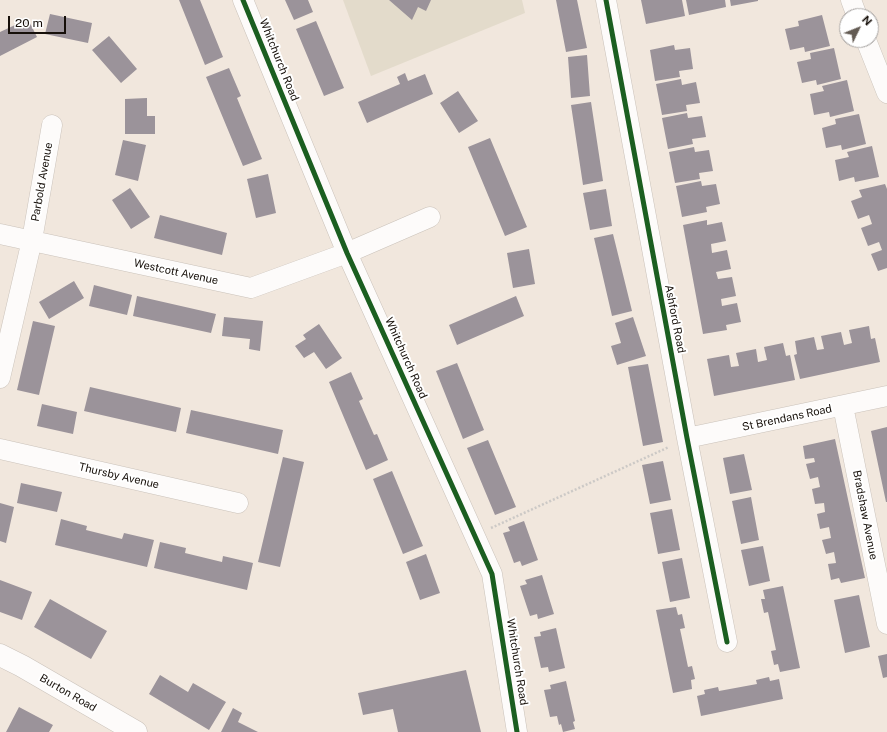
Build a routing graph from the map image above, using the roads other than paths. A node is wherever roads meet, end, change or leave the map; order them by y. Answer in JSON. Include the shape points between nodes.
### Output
{"nodes":[{"id":1,"x":243,"y":0,"type":"edge"},
{"id":2,"x":606,"y":0,"type":"edge"},
{"id":3,"x":869,"y":48,"type":"edge"},
{"id":4,"x":887,"y":93,"type":"edge"},
{"id":5,"x":52,"y":125,"type":"dead end"},
{"id":6,"x":430,"y":217,"type":"dead end"},
{"id":7,"x":0,"y":234,"type":"edge"},
{"id":8,"x":32,"y":240,"type":"junction"},
{"id":9,"x":347,"y":253,"type":"junction"},
{"id":10,"x":0,"y":378,"type":"edge"},
{"id":11,"x":887,"y":396,"type":"edge"},
{"id":12,"x":843,"y":406,"type":"junction"},
{"id":13,"x":687,"y":438,"type":"junction"},
{"id":14,"x":0,"y":449,"type":"edge"},
{"id":15,"x":238,"y":503,"type":"dead end"},
{"id":16,"x":887,"y":624,"type":"edge"},
{"id":17,"x":727,"y":642,"type":"dead end"},
{"id":18,"x":0,"y":656,"type":"edge"},
{"id":19,"x":136,"y":732,"type":"edge"},
{"id":20,"x":518,"y":732,"type":"edge"}],
"edges":[{"from":1,"to":9,"type":"street","name":"Whitchurch Road"},
{"from":2,"to":13,"type":"street","name":"Ashford Road"},
{"from":3,"to":4,"type":"street"},
{"from":5,"to":8,"type":"street","name":"Parbold Avenue"},
{"from":6,"to":9,"type":"street","name":"Westcott Avenue"},
{"from":7,"to":8,"type":"street","name":"Westcott Avenue"},
{"from":8,"to":9,"type":"street","name":"Westcott Avenue","via":[[251,288]]},
{"from":8,"to":10,"type":"street","name":"Parbold Avenue"},
{"from":9,"to":20,"type":"street","name":"Whitchurch Road","via":[[492,574]]},
{"from":11,"to":12,"type":"street","name":"St Brendans Road"},
{"from":12,"to":13,"type":"street","name":"St Brendans Road"},
{"from":12,"to":16,"type":"street","name":"Bradshaw Avenue"},
{"from":13,"to":17,"type":"street","name":"Ashford Road"},
{"from":14,"to":15,"type":"street","name":"Thursby Avenue"},
{"from":18,"to":19,"type":"street","name":"Burton Road","via":[[22,666]]}]}
